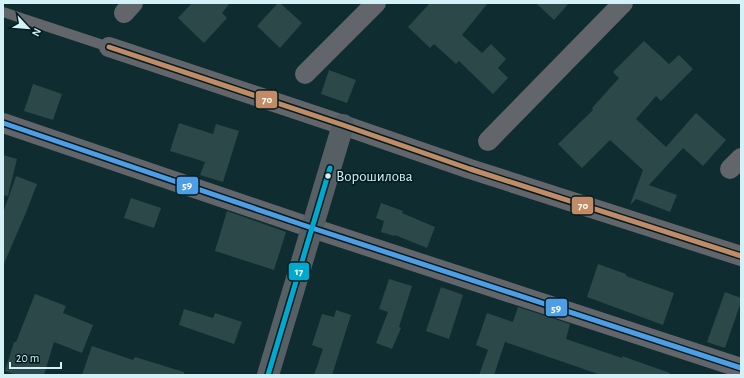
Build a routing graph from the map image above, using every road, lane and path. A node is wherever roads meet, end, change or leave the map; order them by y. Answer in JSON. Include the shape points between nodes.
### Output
{"nodes":[{"id":1,"x":376,"y":3,"type":"edge"},
{"id":2,"x":623,"y":3,"type":"edge"},
{"id":3,"x":3,"y":12,"type":"edge"},
{"id":4,"x":109,"y":47,"type":"joint"},
{"id":5,"x":306,"y":74,"type":"dead end"},
{"id":6,"x":3,"y":124,"type":"edge"},
{"id":7,"x":343,"y":125,"type":"junction"},
{"id":8,"x":488,"y":141,"type":"dead end"},
{"id":9,"x":312,"y":228,"type":"junction"},
{"id":10,"x":741,"y":256,"type":"edge"},
{"id":11,"x":741,"y":368,"type":"edge"},
{"id":12,"x":268,"y":375,"type":"edge"}],
"edges":[{"from":1,"to":5,"type":"street"},
{"from":2,"to":8,"type":"street"},
{"from":3,"to":4,"type":"lane"},
{"from":4,"to":7,"type":"street"},
{"from":6,"to":9,"type":"street"},
{"from":7,"to":9,"type":"street"},
{"from":7,"to":10,"type":"street","via":[[470,169]]},
{"from":9,"to":11,"type":"street"},
{"from":9,"to":12,"type":"street"}]}
